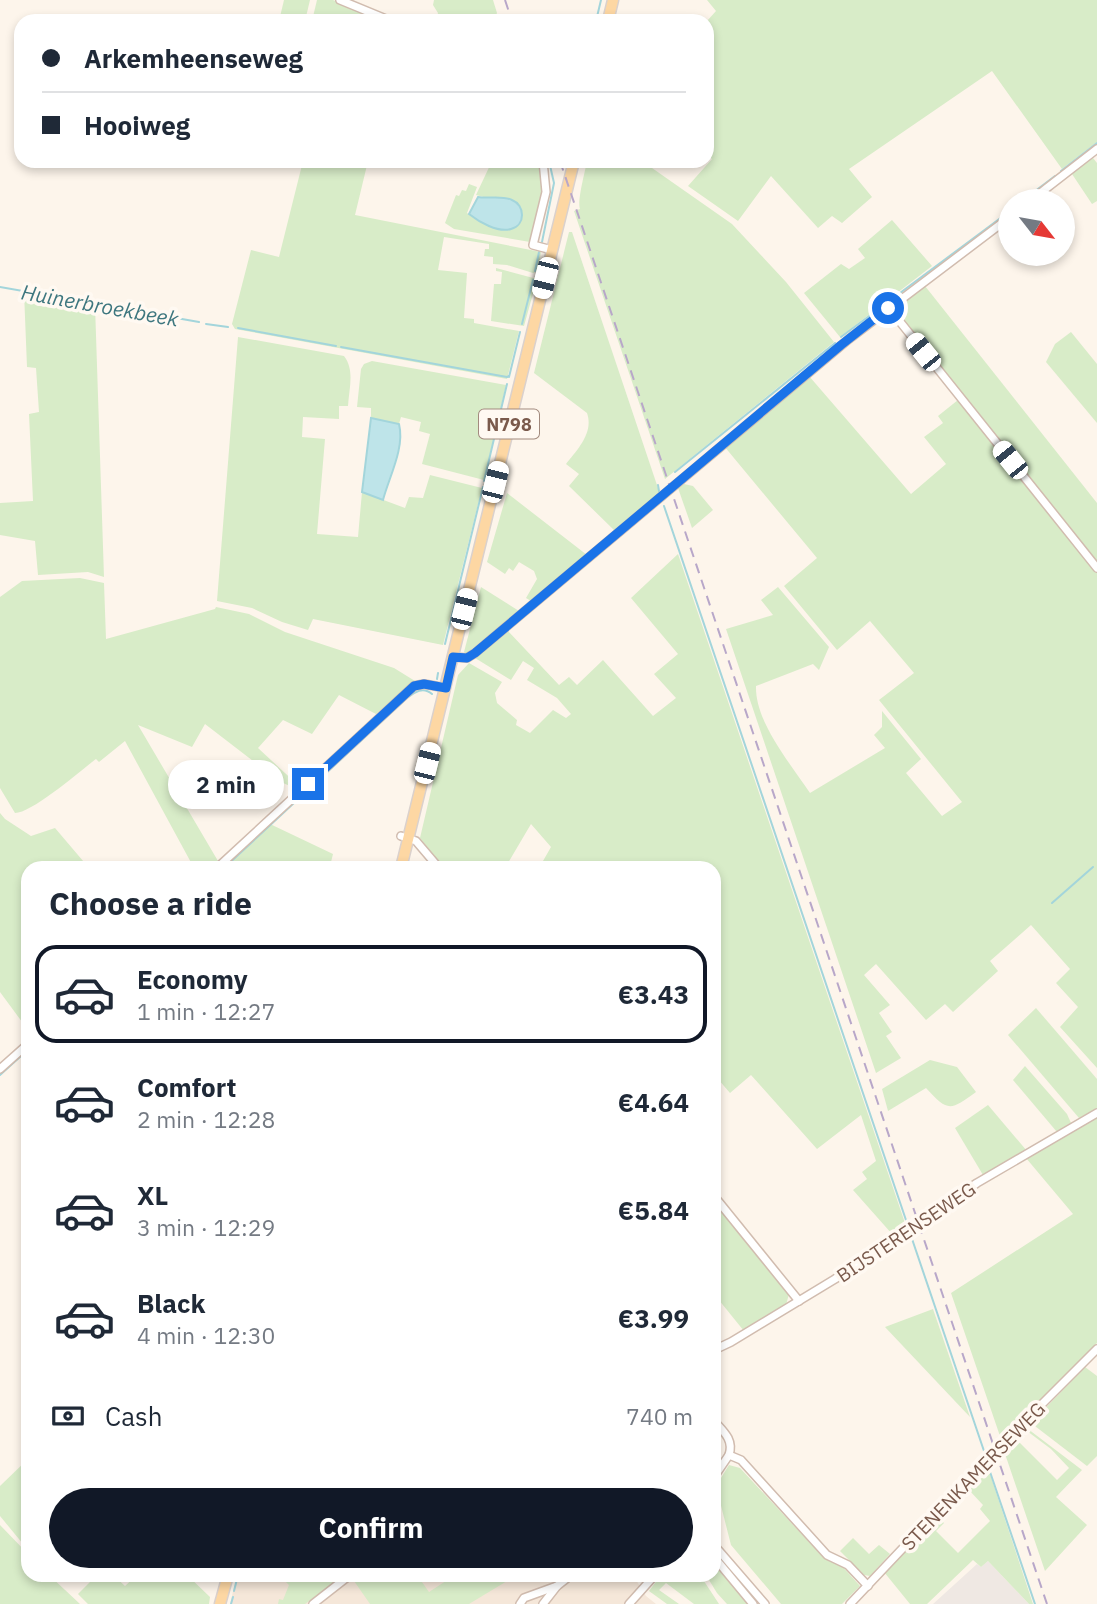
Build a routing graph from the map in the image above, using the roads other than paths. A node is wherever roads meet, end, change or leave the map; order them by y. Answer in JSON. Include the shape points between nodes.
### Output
{"nodes":[{"id":1,"x":340,"y":0,"type":"edge"},
{"id":2,"x":374,"y":14,"type":"edge"},
{"id":3,"x":1097,"y":149,"type":"edge"},
{"id":4,"x":544,"y":168,"type":"edge"},
{"id":5,"x":572,"y":168,"type":"edge"},
{"id":6,"x":1045,"y":189,"type":"edge"},
{"id":7,"x":998,"y":227,"type":"edge"},
{"id":8,"x":552,"y":250,"type":"junction"},
{"id":9,"x":888,"y":308,"type":"junction"},
{"id":10,"x":1097,"y":568,"type":"edge"},
{"id":11,"x":453,"y":657,"type":"junction"},
{"id":12,"x":446,"y":688,"type":"junction"},
{"id":13,"x":405,"y":837,"type":"junction"},
{"id":14,"x":226,"y":861,"type":"edge"},
{"id":15,"x":402,"y":861,"type":"edge"},
{"id":16,"x":433,"y":861,"type":"edge"},
{"id":17,"x":21,"y":1050,"type":"edge"},
{"id":18,"x":0,"y":1069,"type":"edge"},
{"id":19,"x":1097,"y":1113,"type":"edge"},
{"id":20,"x":721,"y":1205,"type":"edge"},
{"id":21,"x":799,"y":1301,"type":"junction"},
{"id":22,"x":721,"y":1346,"type":"edge"},
{"id":23,"x":1097,"y":1349,"type":"edge"},
{"id":24,"x":721,"y":1428,"type":"edge"},
{"id":25,"x":729,"y":1455,"type":"junction"},
{"id":26,"x":721,"y":1467,"type":"edge"},
{"id":27,"x":721,"y":1553,"type":"edge"},
{"id":28,"x":721,"y":1565,"type":"edge"},
{"id":29,"x":226,"y":1582,"type":"edge"},
{"id":30,"x":341,"y":1582,"type":"edge"},
{"id":31,"x":562,"y":1582,"type":"edge"},
{"id":32,"x":645,"y":1582,"type":"edge"},
{"id":33,"x":648,"y":1582,"type":"edge"},
{"id":34,"x":557,"y":1586,"type":"junction"},
{"id":35,"x":868,"y":1586,"type":"junction"},
{"id":36,"x":642,"y":1588,"type":"junction"},
{"id":37,"x":220,"y":1604,"type":"edge"},
{"id":38,"x":313,"y":1604,"type":"edge"},
{"id":39,"x":520,"y":1604,"type":"edge"},
{"id":40,"x":543,"y":1604,"type":"edge"},
{"id":41,"x":629,"y":1604,"type":"edge"},
{"id":42,"x":753,"y":1604,"type":"edge"},
{"id":43,"x":765,"y":1604,"type":"edge"},
{"id":44,"x":850,"y":1604,"type":"edge"}],
"edges":[{"from":1,"to":2,"type":"street"},
{"from":3,"to":6,"type":"street"},
{"from":4,"to":8,"type":"street","via":[[546,192],[533,245]]},
{"from":5,"to":8,"type":"main road","number":"N798"},
{"from":7,"to":9,"type":"street"},
{"from":8,"to":11,"type":"main road","number":"N798"},
{"from":9,"to":10,"type":"street"},
{"from":9,"to":11,"type":"street","via":[[475,653]]},
{"from":11,"to":12,"type":"main road","number":"N798"},
{"from":12,"to":13,"type":"main road","number":"N798"},
{"from":12,"to":14,"type":"street","via":[[414,686]]},
{"from":13,"to":15,"type":"main road","number":"N798"},
{"from":13,"to":16,"type":"street","via":[[416,841]]},
{"from":17,"to":18,"type":"street"},
{"from":19,"to":21,"type":"street","name":"BIJSTERENSEWEG","via":[[977,1183]]},
{"from":20,"to":21,"type":"street"},
{"from":21,"to":22,"type":"street","name":"BIJSTERENSEWEG"},
{"from":23,"to":35,"type":"street","name":"STENENKAMERSEWEG"},
{"from":24,"to":25,"type":"street","via":[[728,1436]]},
{"from":25,"to":26,"type":"street"},
{"from":25,"to":35,"type":"street","via":[[741,1460],[827,1555],[848,1565]]},
{"from":27,"to":43,"type":"street"},
{"from":28,"to":42,"type":"street"},
{"from":29,"to":37,"type":"main road"},
{"from":30,"to":38,"type":"street"},
{"from":31,"to":34,"type":"street"},
{"from":32,"to":36,"type":"street"},
{"from":33,"to":36,"type":"street"},
{"from":34,"to":39,"type":"street","via":[[524,1598]]},
{"from":34,"to":40,"type":"street"},
{"from":35,"to":44,"type":"street","name":"STENENKAMERSEWEG"},
{"from":36,"to":41,"type":"street"}]}
